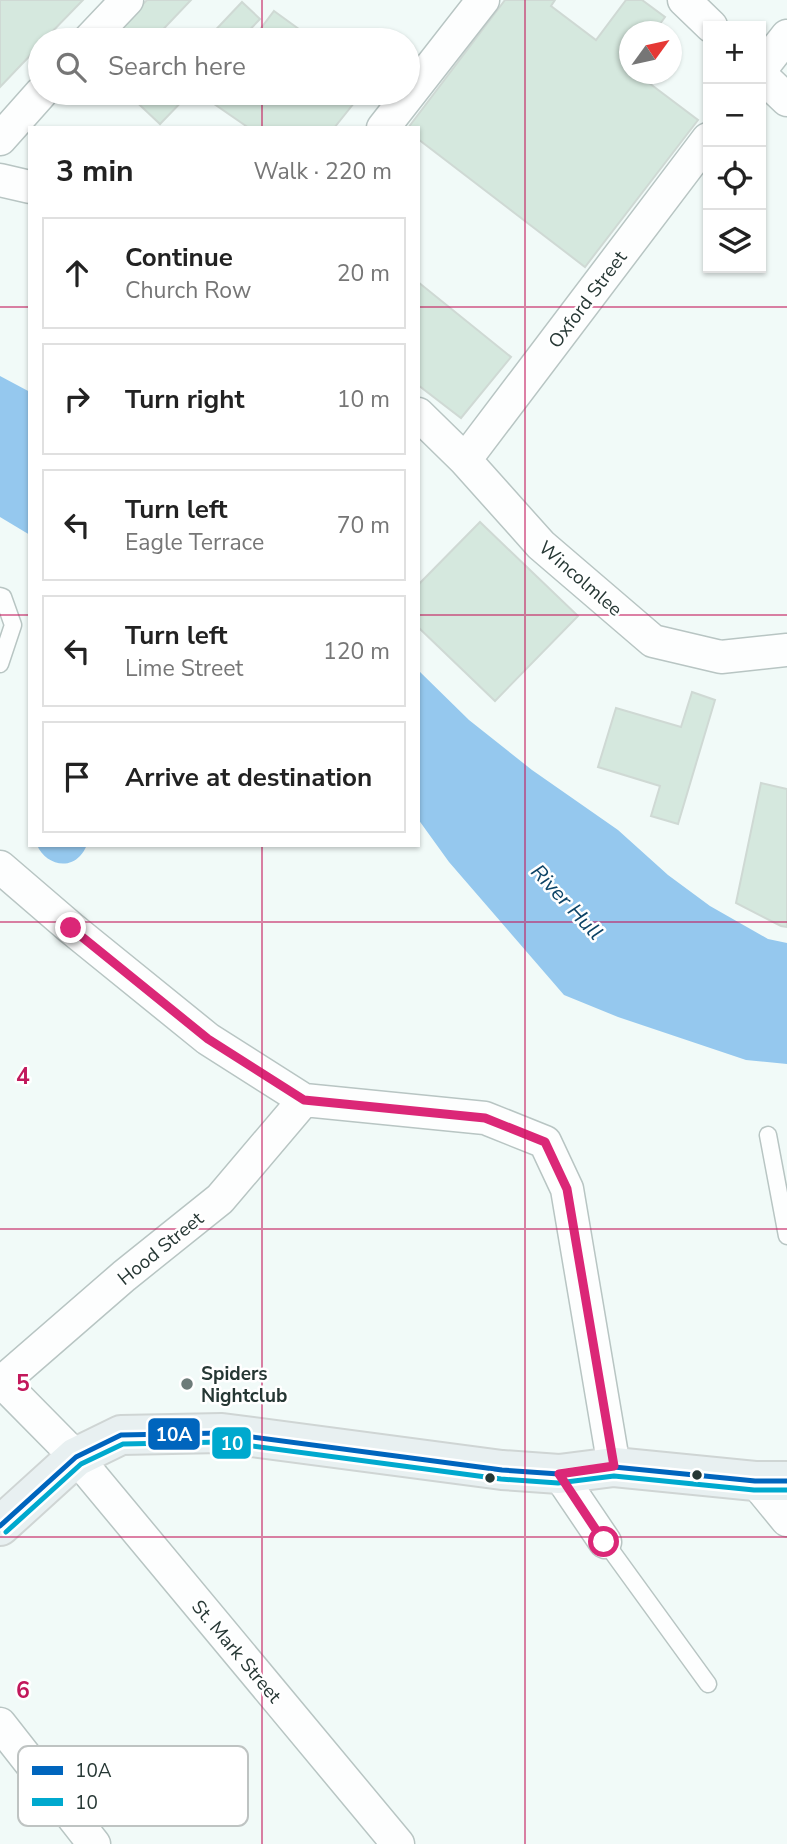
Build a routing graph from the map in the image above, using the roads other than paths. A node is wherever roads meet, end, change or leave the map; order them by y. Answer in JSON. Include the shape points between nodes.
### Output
{"nodes":[{"id":1,"x":127,"y":0,"type":"edge"},
{"id":2,"x":483,"y":0,"type":"edge"},
{"id":3,"x":684,"y":0,"type":"edge"},
{"id":4,"x":705,"y":21,"type":"edge"},
{"id":5,"x":100,"y":28,"type":"edge"},
{"id":6,"x":787,"y":36,"type":"edge"},
{"id":7,"x":766,"y":63,"type":"edge"},
{"id":8,"x":766,"y":80,"type":"edge"},
{"id":9,"x":420,"y":81,"type":"edge"},
{"id":10,"x":787,"y":100,"type":"edge"},
{"id":11,"x":30,"y":105,"type":"edge"},
{"id":12,"x":401,"y":105,"type":"edge"},
{"id":13,"x":385,"y":126,"type":"edge"},
{"id":14,"x":0,"y":139,"type":"edge"},
{"id":15,"x":703,"y":146,"type":"edge"},
{"id":16,"x":0,"y":180,"type":"edge"},
{"id":17,"x":28,"y":187,"type":"edge"},
{"id":18,"x":420,"y":416,"type":"edge"},
{"id":19,"x":465,"y":460,"type":"junction"},
{"id":20,"x":0,"y":596,"type":"edge"},
{"id":21,"x":787,"y":650,"type":"edge"},
{"id":22,"x":0,"y":664,"type":"edge"},
{"id":23,"x":0,"y":867,"type":"edge"},
{"id":24,"x":304,"y":1100,"type":"junction"},
{"id":25,"x":768,"y":1135,"type":"dead end"},
{"id":26,"x":787,"y":1234,"type":"edge"},
{"id":27,"x":1,"y":1381,"type":"edge"},
{"id":28,"x":76,"y":1457,"type":"junction"},
{"id":29,"x":614,"y":1466,"type":"junction"},
{"id":30,"x":559,"y":1474,"type":"junction"},
{"id":31,"x":771,"y":1481,"type":"edge"},
{"id":32,"x":787,"y":1520,"type":"edge"},
{"id":33,"x":0,"y":1526,"type":"edge"},
{"id":34,"x":604,"y":1542,"type":"joint"},
{"id":35,"x":708,"y":1684,"type":"dead end"},
{"id":36,"x":0,"y":1724,"type":"edge"},
{"id":37,"x":18,"y":1747,"type":"edge"},
{"id":38,"x":80,"y":1826,"type":"edge"},
{"id":39,"x":94,"y":1844,"type":"edge"},
{"id":40,"x":398,"y":1844,"type":"edge"}],
"edges":[{"from":1,"to":5,"type":"street"},
{"from":2,"to":9,"type":"street"},
{"from":3,"to":4,"type":"street"},
{"from":6,"to":7,"type":"street"},
{"from":8,"to":10,"type":"street"},
{"from":11,"to":14,"type":"street"},
{"from":12,"to":13,"type":"street"},
{"from":15,"to":19,"type":"street","name":"Oxford Street"},
{"from":16,"to":17,"type":"street"},
{"from":18,"to":19,"type":"street","name":"Wincolmlee"},
{"from":19,"to":21,"type":"street","name":"Wincolmlee","via":[[541,545],[653,641],[721,657]]},
{"from":20,"to":22,"type":"lane","via":[[13,625]]},
{"from":23,"to":24,"type":"street","via":[[208,1039]]},
{"from":24,"to":27,"type":"street","name":"Hood Street","via":[[220,1199]]},
{"from":24,"to":29,"type":"street","via":[[485,1118],[545,1142],[567,1189]]},
{"from":25,"to":26,"type":"lane"},
{"from":27,"to":28,"type":"street","name":"St. Mark Street"},
{"from":28,"to":30,"type":"main road","via":[[121,1435],[222,1433]]},
{"from":28,"to":33,"type":"main road"},
{"from":28,"to":40,"type":"street","name":"St. Mark Street"},
{"from":29,"to":30,"type":"main road"},
{"from":29,"to":31,"type":"main road"},
{"from":30,"to":34,"type":"street"},
{"from":31,"to":32,"type":"street"},
{"from":34,"to":35,"type":"lane"},
{"from":36,"to":37,"type":"street"},
{"from":38,"to":39,"type":"street"}]}
